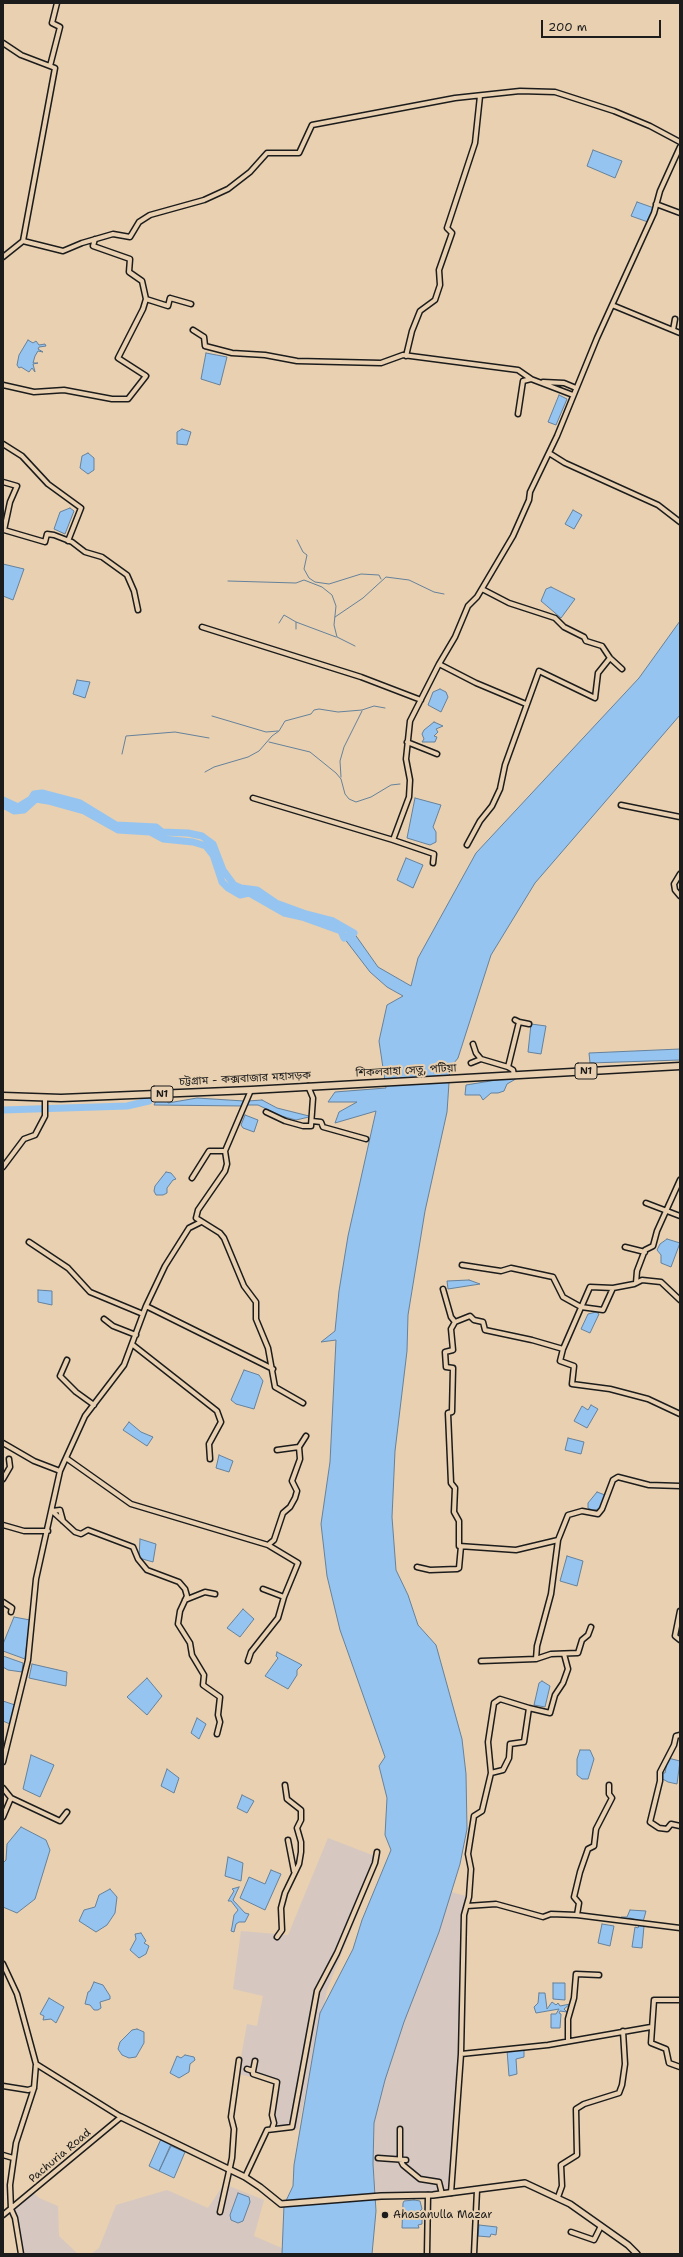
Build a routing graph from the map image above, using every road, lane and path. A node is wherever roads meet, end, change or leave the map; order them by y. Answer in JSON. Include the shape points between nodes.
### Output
{"nodes":[{"id":1,"x":57,"y":3,"type":"edge"},
{"id":2,"x":3,"y":43,"type":"edge"},
{"id":3,"x":50,"y":66,"type":"junction"},
{"id":4,"x":480,"y":96,"type":"junction"},
{"id":5,"x":680,"y":142,"type":"edge"},
{"id":6,"x":680,"y":147,"type":"edge"},
{"id":7,"x":656,"y":204,"type":"junction"},
{"id":8,"x":680,"y":213,"type":"edge"},
{"id":9,"x":95,"y":239,"type":"junction"},
{"id":10,"x":22,"y":241,"type":"junction"},
{"id":11,"x":3,"y":257,"type":"edge"},
{"id":12,"x":146,"y":299,"type":"junction"},
{"id":13,"x":191,"y":304,"type":"dead end"},
{"id":14,"x":612,"y":305,"type":"junction"},
{"id":15,"x":675,"y":318,"type":"dead end"},
{"id":16,"x":193,"y":330,"type":"dead end"},
{"id":17,"x":673,"y":330,"type":"junction"},
{"id":18,"x":680,"y":333,"type":"edge"},
{"id":19,"x":406,"y":356,"type":"junction"},
{"id":20,"x":531,"y":379,"type":"junction"},
{"id":21,"x":538,"y":382,"type":"junction"},
{"id":22,"x":3,"y":385,"type":"edge"},
{"id":23,"x":576,"y":388,"type":"junction"},
{"id":24,"x":573,"y":395,"type":"junction"},
{"id":25,"x":518,"y":414,"type":"dead end"},
{"id":26,"x":3,"y":444,"type":"edge"},
{"id":27,"x":549,"y":453,"type":"junction"},
{"id":28,"x":3,"y":482,"type":"edge"},
{"id":29,"x":680,"y":522,"type":"edge"},
{"id":30,"x":68,"y":541,"type":"junction"},
{"id":31,"x":482,"y":589,"type":"junction"},
{"id":32,"x":138,"y":610,"type":"dead end"},
{"id":33,"x":202,"y":627,"type":"dead end"},
{"id":34,"x":610,"y":658,"type":"junction"},
{"id":35,"x":439,"y":664,"type":"junction"},
{"id":36,"x":622,"y":669,"type":"dead end"},
{"id":37,"x":421,"y":700,"type":"junction"},
{"id":38,"x":526,"y":704,"type":"junction"},
{"id":39,"x":407,"y":742,"type":"junction"},
{"id":40,"x":436,"y":754,"type":"dead end"},
{"id":41,"x":253,"y":798,"type":"dead end"},
{"id":42,"x":621,"y":805,"type":"dead end"},
{"id":43,"x":680,"y":817,"type":"edge"},
{"id":44,"x":393,"y":840,"type":"junction"},
{"id":45,"x":467,"y":845,"type":"dead end"},
{"id":46,"x":433,"y":863,"type":"dead end"},
{"id":47,"x":680,"y":871,"type":"edge"},
{"id":48,"x":680,"y":875,"type":"edge"},
{"id":49,"x":680,"y":896,"type":"edge"},
{"id":50,"x":529,"y":1024,"type":"dead end"},
{"id":51,"x":474,"y":1044,"type":"dead end"},
{"id":52,"x":482,"y":1059,"type":"junction"},
{"id":53,"x":471,"y":1063,"type":"dead end"},
{"id":54,"x":680,"y":1066,"type":"edge"},
{"id":55,"x":508,"y":1067,"type":"junction"},
{"id":56,"x":514,"y":1075,"type":"junction"},
{"id":57,"x":320,"y":1085,"type":"joint"},
{"id":58,"x":308,"y":1086,"type":"junction"},
{"id":59,"x":251,"y":1090,"type":"junction"},
{"id":60,"x":3,"y":1096,"type":"edge"},
{"id":61,"x":45,"y":1101,"type":"junction"},
{"id":62,"x":266,"y":1112,"type":"dead end"},
{"id":63,"x":312,"y":1121,"type":"junction"},
{"id":64,"x":366,"y":1139,"type":"dead end"},
{"id":65,"x":225,"y":1151,"type":"junction"},
{"id":66,"x":3,"y":1168,"type":"edge"},
{"id":67,"x":192,"y":1178,"type":"dead end"},
{"id":68,"x":680,"y":1180,"type":"edge"},
{"id":69,"x":646,"y":1203,"type":"dead end"},
{"id":70,"x":668,"y":1212,"type":"junction"},
{"id":71,"x":680,"y":1216,"type":"edge"},
{"id":72,"x":201,"y":1222,"type":"junction"},
{"id":73,"x":29,"y":1242,"type":"dead end"},
{"id":74,"x":625,"y":1247,"type":"dead end"},
{"id":75,"x":645,"y":1252,"type":"junction"},
{"id":76,"x":462,"y":1265,"type":"dead end"},
{"id":77,"x":636,"y":1283,"type":"junction"},
{"id":78,"x":613,"y":1288,"type":"junction"},
{"id":79,"x":443,"y":1289,"type":"dead end"},
{"id":80,"x":680,"y":1300,"type":"edge"},
{"id":81,"x":146,"y":1306,"type":"junction"},
{"id":82,"x":581,"y":1307,"type":"junction"},
{"id":83,"x":143,"y":1314,"type":"junction"},
{"id":84,"x":104,"y":1319,"type":"dead end"},
{"id":85,"x":455,"y":1322,"type":"junction"},
{"id":86,"x":136,"y":1335,"type":"junction"},
{"id":87,"x":133,"y":1345,"type":"junction"},
{"id":88,"x":563,"y":1349,"type":"junction"},
{"id":89,"x":67,"y":1360,"type":"dead end"},
{"id":90,"x":273,"y":1369,"type":"junction"},
{"id":91,"x":303,"y":1402,"type":"dead end"},
{"id":92,"x":94,"y":1404,"type":"junction"},
{"id":93,"x":680,"y":1414,"type":"edge"},
{"id":94,"x":306,"y":1436,"type":"dead end"},
{"id":95,"x":3,"y":1443,"type":"edge"},
{"id":96,"x":299,"y":1447,"type":"junction"},
{"id":97,"x":277,"y":1450,"type":"dead end"},
{"id":98,"x":66,"y":1458,"type":"junction"},
{"id":99,"x":9,"y":1459,"type":"dead end"},
{"id":100,"x":210,"y":1459,"type":"dead end"},
{"id":101,"x":60,"y":1471,"type":"junction"},
{"id":102,"x":3,"y":1479,"type":"edge"},
{"id":103,"x":680,"y":1486,"type":"edge"},
{"id":104,"x":52,"y":1511,"type":"junction"},
{"id":105,"x":3,"y":1525,"type":"edge"},
{"id":106,"x":48,"y":1531,"type":"junction"},
{"id":107,"x":558,"y":1540,"type":"junction"},
{"id":108,"x":268,"y":1545,"type":"junction"},
{"id":109,"x":461,"y":1546,"type":"junction"},
{"id":110,"x":417,"y":1567,"type":"dead end"},
{"id":111,"x":263,"y":1589,"type":"dead end"},
{"id":112,"x":215,"y":1594,"type":"dead end"},
{"id":113,"x":284,"y":1597,"type":"junction"},
{"id":114,"x":184,"y":1600,"type":"junction"},
{"id":115,"x":3,"y":1602,"type":"edge"},
{"id":116,"x":680,"y":1611,"type":"edge"},
{"id":117,"x":11,"y":1612,"type":"dead end"},
{"id":118,"x":591,"y":1627,"type":"dead end"},
{"id":119,"x":680,"y":1640,"type":"edge"},
{"id":120,"x":564,"y":1654,"type":"junction"},
{"id":121,"x":536,"y":1658,"type":"junction"},
{"id":122,"x":248,"y":1661,"type":"dead end"},
{"id":123,"x":481,"y":1661,"type":"dead end"},
{"id":124,"x":530,"y":1708,"type":"junction"},
{"id":125,"x":217,"y":1734,"type":"dead end"},
{"id":126,"x":680,"y":1735,"type":"edge"},
{"id":127,"x":3,"y":1762,"type":"edge"},
{"id":128,"x":491,"y":1773,"type":"junction"},
{"id":129,"x":285,"y":1785,"type":"dead end"},
{"id":130,"x":610,"y":1785,"type":"dead end"},
{"id":131,"x":3,"y":1788,"type":"edge"},
{"id":132,"x":11,"y":1798,"type":"junction"},
{"id":133,"x":67,"y":1812,"type":"dead end"},
{"id":134,"x":3,"y":1817,"type":"edge"},
{"id":135,"x":680,"y":1826,"type":"edge"},
{"id":136,"x":288,"y":1840,"type":"dead end"},
{"id":137,"x":377,"y":1852,"type":"dead end"},
{"id":138,"x":294,"y":1872,"type":"junction"},
{"id":139,"x":467,"y":1906,"type":"junction"},
{"id":140,"x":577,"y":1914,"type":"junction"},
{"id":141,"x":680,"y":1928,"type":"edge"},
{"id":142,"x":277,"y":1937,"type":"dead end"},
{"id":143,"x":3,"y":1964,"type":"edge"},
{"id":144,"x":599,"y":1975,"type":"dead end"},
{"id":145,"x":680,"y":2000,"type":"edge"},
{"id":146,"x":651,"y":2027,"type":"junction"},
{"id":147,"x":623,"y":2031,"type":"junction"},
{"id":148,"x":568,"y":2040,"type":"junction"},
{"id":149,"x":460,"y":2054,"type":"junction"},
{"id":150,"x":239,"y":2060,"type":"dead end"},
{"id":151,"x":255,"y":2061,"type":"dead end"},
{"id":152,"x":36,"y":2064,"type":"junction"},
{"id":153,"x":680,"y":2067,"type":"edge"},
{"id":154,"x":247,"y":2069,"type":"dead end"},
{"id":155,"x":253,"y":2071,"type":"junction"},
{"id":156,"x":3,"y":2086,"type":"edge"},
{"id":157,"x":34,"y":2088,"type":"junction"},
{"id":158,"x":121,"y":2117,"type":"junction"},
{"id":159,"x":272,"y":2129,"type":"junction"},
{"id":160,"x":400,"y":2129,"type":"dead end"},
{"id":161,"x":3,"y":2155,"type":"edge"},
{"id":162,"x":12,"y":2158,"type":"junction"},
{"id":163,"x":378,"y":2158,"type":"dead end"},
{"id":164,"x":400,"y":2159,"type":"junction"},
{"id":165,"x":406,"y":2160,"type":"dead end"},
{"id":166,"x":230,"y":2171,"type":"junction"},
{"id":167,"x":245,"y":2178,"type":"junction"},
{"id":168,"x":477,"y":2190,"type":"junction"},
{"id":169,"x":451,"y":2193,"type":"junction"},
{"id":170,"x":442,"y":2194,"type":"junction"},
{"id":171,"x":428,"y":2195,"type":"junction"},
{"id":172,"x":558,"y":2197,"type":"junction"},
{"id":173,"x":10,"y":2209,"type":"junction"},
{"id":174,"x":220,"y":2212,"type":"dead end"},
{"id":175,"x":3,"y":2215,"type":"edge"},
{"id":176,"x":601,"y":2226,"type":"junction"},
{"id":177,"x":571,"y":2232,"type":"dead end"},
{"id":178,"x":21,"y":2254,"type":"edge"},
{"id":179,"x":427,"y":2254,"type":"edge"},
{"id":180,"x":474,"y":2254,"type":"edge"},
{"id":181,"x":637,"y":2254,"type":"edge"}],
"edges":[{"from":1,"to":3,"type":"street","via":[[52,23],[60,27]]},
{"from":2,"to":3,"type":"street","via":[[21,55]]},
{"from":3,"to":10,"type":"street","via":[[55,68]]},
{"from":4,"to":5,"type":"street","via":[[520,91],[555,92],[614,111]]},
{"from":4,"to":9,"type":"street","via":[[398,108],[312,126],[299,153],[267,153],[250,172],[228,189],[204,200],[150,215],[140,222],[130,237],[113,234]]},
{"from":4,"to":19,"type":"street","via":[[475,143],[447,228],[452,233],[439,270],[440,285],[435,300],[420,311]]},
{"from":6,"to":7,"type":"street"},
{"from":7,"to":8,"type":"street"},
{"from":7,"to":14,"type":"street"},
{"from":9,"to":10,"type":"street","via":[[63,251]]},
{"from":9,"to":12,"type":"street","via":[[93,246],[130,259],[129,272],[142,281]]},
{"from":10,"to":11,"type":"street"},
{"from":12,"to":13,"type":"street","via":[[168,306],[170,298]]},
{"from":12,"to":22,"type":"street","via":[[118,358],[146,376],[128,399],[112,399],[64,390],[34,392]]},
{"from":14,"to":17,"type":"street"},
{"from":14,"to":23,"type":"street"},
{"from":15,"to":17,"type":"street"},
{"from":16,"to":19,"type":"street","via":[[204,336],[205,346],[296,361],[381,362]]},
{"from":17,"to":18,"type":"street"},
{"from":19,"to":20,"type":"street","via":[[518,370]]},
{"from":20,"to":21,"type":"street"},
{"from":20,"to":25,"type":"street","via":[[524,381]]},
{"from":21,"to":23,"type":"street","via":[[564,383]]},
{"from":21,"to":24,"type":"street"},
{"from":23,"to":24,"type":"street"},
{"from":24,"to":27,"type":"street"},
{"from":26,"to":30,"type":"street","via":[[22,456],[48,484],[81,508]]},
{"from":27,"to":29,"type":"street","via":[[564,463],[658,505]]},
{"from":27,"to":31,"type":"street","via":[[513,536]]},
{"from":28,"to":30,"type":"street","via":[[16,486],[4,530],[45,542],[47,534]]},
{"from":30,"to":32,"type":"street","via":[[85,552],[102,557],[127,575]]},
{"from":31,"to":34,"type":"street","via":[[508,603],[555,618],[564,627],[584,637],[586,641],[602,646]]},
{"from":31,"to":35,"type":"street","via":[[468,606],[455,637]]},
{"from":33,"to":37,"type":"street","via":[[361,677]]},
{"from":34,"to":36,"type":"street"},
{"from":34,"to":38,"type":"street","via":[[598,673],[595,698],[539,671]]},
{"from":35,"to":37,"type":"street"},
{"from":35,"to":38,"type":"street"},
{"from":37,"to":39,"type":"street","via":[[410,721]]},
{"from":38,"to":45,"type":"street","via":[[518,735],[505,765],[500,789]]},
{"from":39,"to":40,"type":"street"},
{"from":39,"to":44,"type":"street","via":[[409,797]]},
{"from":41,"to":44,"type":"street"},
{"from":42,"to":43,"type":"street"},
{"from":44,"to":46,"type":"street","via":[[434,854]]},
{"from":47,"to":48,"type":"street"},
{"from":48,"to":49,"type":"street","via":[[674,884],[674,890]]},
{"from":50,"to":55,"type":"street","via":[[517,1021]]},
{"from":51,"to":52,"type":"street","via":[[476,1053]]},
{"from":52,"to":53,"type":"street"},
{"from":52,"to":55,"type":"street"},
{"from":54,"to":56,"type":"highway","number":"N1"},
{"from":55,"to":56,"type":"street","via":[[513,1070]]},
{"from":56,"to":57,"type":"highway","name":"শিকলবাহা সেতু, পটিয়া","number":"N1"},
{"from":57,"to":58,"type":"highway","name":"চট্টগ্রাম - কক্সবাজার মহাসড়ক","number":"N1"},
{"from":58,"to":59,"type":"highway","name":"চট্টগ্রাম - কক্সবাজার মহাসড়ক","number":"N1"},
{"from":58,"to":63,"type":"street","via":[[312,1092]]},
{"from":59,"to":61,"type":"highway","name":"চট্টগ্রাম - কক্সবাজার মহাসড়ক","number":"N1"},
{"from":59,"to":65,"type":"street"},
{"from":60,"to":61,"type":"highway","name":"চট্টগ্রাম - কক্সবাজার মহাসড়ক","number":"N1"},
{"from":61,"to":66,"type":"street","via":[[44,1116],[35,1135],[24,1139]]},
{"from":62,"to":63,"type":"street","via":[[303,1126],[311,1126]]},
{"from":63,"to":64,"type":"street","via":[[322,1122],[323,1127]]},
{"from":65,"to":67,"type":"street","via":[[210,1151]]},
{"from":65,"to":72,"type":"street","via":[[225,1171],[196,1214],[196,1218]]},
{"from":68,"to":70,"type":"street"},
{"from":69,"to":70,"type":"street"},
{"from":70,"to":71,"type":"street"},
{"from":70,"to":75,"type":"street","via":[[657,1231],[655,1247]]},
{"from":72,"to":81,"type":"street","via":[[194,1224],[185,1234]]},
{"from":72,"to":90,"type":"street","via":[[224,1238],[244,1286],[256,1302],[256,1319],[268,1348]]},
{"from":73,"to":83,"type":"street","via":[[68,1268],[90,1292]]},
{"from":74,"to":75,"type":"street"},
{"from":75,"to":77,"type":"street","via":[[637,1271]]},
{"from":76,"to":82,"type":"street","via":[[501,1271],[511,1268],[553,1277],[564,1297]]},
{"from":77,"to":78,"type":"street"},
{"from":77,"to":80,"type":"street","via":[[642,1280],[661,1282]]},
{"from":78,"to":82,"type":"street","via":[[590,1287]]},
{"from":78,"to":82,"type":"street","via":[[603,1310]]},
{"from":79,"to":85,"type":"street","via":[[451,1317]]},
{"from":81,"to":83,"type":"street"},
{"from":81,"to":90,"type":"street"},
{"from":82,"to":88,"type":"street"},
{"from":83,"to":86,"type":"street"},
{"from":84,"to":86,"type":"street","via":[[113,1326]]},
{"from":85,"to":88,"type":"street","via":[[470,1316],[483,1322],[485,1330]]},
{"from":85,"to":109,"type":"street","via":[[451,1329],[453,1350],[445,1352],[446,1367],[453,1368],[452,1412],[448,1413],[451,1483],[455,1488],[454,1512],[459,1521]]},
{"from":86,"to":87,"type":"street"},
{"from":87,"to":92,"type":"street","via":[[124,1365]]},
{"from":87,"to":100,"type":"street","via":[[217,1411],[221,1422],[209,1444]]},
{"from":88,"to":93,"type":"street","via":[[560,1361],[574,1366],[572,1384],[610,1389],[648,1399]]},
{"from":89,"to":92,"type":"street","via":[[60,1376],[76,1392]]},
{"from":90,"to":91,"type":"street","via":[[274,1387]]},
{"from":92,"to":98,"type":"street","via":[[84,1416]]},
{"from":94,"to":96,"type":"street"},
{"from":95,"to":101,"type":"street","via":[[34,1461]]},
{"from":96,"to":97,"type":"street"},
{"from":96,"to":108,"type":"street","via":[[300,1460],[292,1481],[297,1491],[295,1498],[283,1513],[274,1540]]},
{"from":98,"to":101,"type":"street"},
{"from":98,"to":108,"type":"street","via":[[131,1504]]},
{"from":99,"to":102,"type":"street","via":[[10,1467]]},
{"from":101,"to":104,"type":"street"},
{"from":103,"to":107,"type":"street","via":[[649,1485],[618,1477],[613,1480],[598,1514],[582,1511],[568,1515]]},
{"from":104,"to":106,"type":"street"},
{"from":104,"to":114,"type":"street","via":[[75,1532],[81,1534],[88,1530],[133,1547],[147,1570],[178,1582],[185,1589],[187,1596]]},
{"from":105,"to":106,"type":"street","via":[[24,1530]]},
{"from":106,"to":127,"type":"street","via":[[36,1580],[28,1660]]},
{"from":107,"to":109,"type":"street","via":[[516,1550]]},
{"from":107,"to":121,"type":"street","via":[[551,1594],[536,1646]]},
{"from":108,"to":113,"type":"street","via":[[298,1563]]},
{"from":109,"to":110,"type":"street","via":[[459,1568],[430,1570]]},
{"from":111,"to":113,"type":"street"},
{"from":112,"to":114,"type":"street","via":[[205,1592]]},
{"from":113,"to":122,"type":"street","via":[[278,1618],[251,1652]]},
{"from":114,"to":125,"type":"street","via":[[178,1624],[190,1643],[192,1655],[204,1675],[203,1685],[220,1697],[220,1722]]},
{"from":115,"to":117,"type":"street","via":[[12,1608]]},
{"from":116,"to":119,"type":"street","via":[[675,1636]]},
{"from":118,"to":120,"type":"street","via":[[588,1635],[582,1640],[578,1653]]},
{"from":120,"to":121,"type":"street"},
{"from":120,"to":124,"type":"street","via":[[568,1669],[555,1695],[550,1713]]},
{"from":121,"to":123,"type":"street"},
{"from":124,"to":128,"type":"street","via":[[524,1742],[510,1744],[509,1758],[502,1770]]},
{"from":124,"to":128,"type":"street","via":[[500,1699],[494,1704],[488,1742]]},
{"from":126,"to":135,"type":"street","via":[[676,1736],[660,1772],[650,1822],[659,1828],[667,1829],[671,1824]]},
{"from":128,"to":139,"type":"street","via":[[482,1811],[474,1816],[468,1854],[471,1878]]},
{"from":129,"to":138,"type":"street","via":[[287,1799],[301,1810],[301,1820],[297,1828],[301,1852],[299,1864]]},
{"from":130,"to":140,"type":"street","via":[[609,1794],[612,1798],[596,1829],[594,1846],[588,1849],[580,1872],[574,1897],[579,1903]]},
{"from":131,"to":132,"type":"street"},
{"from":132,"to":133,"type":"street","via":[[60,1820]]},
{"from":132,"to":134,"type":"street"},
{"from":136,"to":138,"type":"street"},
{"from":137,"to":159,"type":"street","via":[[375,1863],[340,1946],[317,1991],[292,2127]]},
{"from":138,"to":142,"type":"street","via":[[281,1908],[282,1930]]},
{"from":139,"to":140,"type":"street","via":[[496,1904],[543,1917],[551,1914]]},
{"from":139,"to":149,"type":"street","via":[[464,1915]]},
{"from":140,"to":141,"type":"street"},
{"from":143,"to":152,"type":"street","via":[[17,1994]]},
{"from":144,"to":148,"type":"street","via":[[576,1974],[574,1998],[568,2019]]},
{"from":145,"to":146,"type":"street","via":[[654,2000]]},
{"from":146,"to":147,"type":"street"},
{"from":146,"to":153,"type":"street","via":[[651,2044],[666,2049],[669,2063]]},
{"from":147,"to":148,"type":"street"},
{"from":147,"to":172,"type":"street","via":[[625,2064],[619,2093],[576,2109],[576,2155],[561,2164],[562,2186]]},
{"from":148,"to":149,"type":"street","via":[[548,2045]]},
{"from":149,"to":169,"type":"street"},
{"from":150,"to":166,"type":"street","via":[[231,2117],[234,2129]]},
{"from":151,"to":155,"type":"street"},
{"from":152,"to":157,"type":"street"},
{"from":152,"to":158,"type":"street"},
{"from":154,"to":155,"type":"street"},
{"from":155,"to":159,"type":"street","via":[[253,2074],[277,2082]]},
{"from":156,"to":157,"type":"street","via":[[28,2090]]},
{"from":157,"to":162,"type":"street"},
{"from":158,"to":166,"type":"main road"},
{"from":158,"to":173,"type":"street","name":"Pachuria Road"},
{"from":159,"to":167,"type":"street","via":[[267,2130]]},
{"from":160,"to":164,"type":"street"},
{"from":161,"to":162,"type":"street"},
{"from":162,"to":173,"type":"street"},
{"from":163,"to":164,"type":"street"},
{"from":164,"to":165,"type":"street"},
{"from":164,"to":170,"type":"street","via":[[409,2171],[420,2179],[439,2182]]},
{"from":166,"to":167,"type":"main road"},
{"from":166,"to":174,"type":"street"},
{"from":167,"to":171,"type":"main road","via":[[280,2204]]},
{"from":168,"to":169,"type":"main road"},
{"from":168,"to":172,"type":"main road","via":[[525,2184]]},
{"from":168,"to":180,"type":"street"},
{"from":169,"to":170,"type":"main road"},
{"from":170,"to":171,"type":"main road"},
{"from":171,"to":179,"type":"street"},
{"from":172,"to":176,"type":"main road"},
{"from":173,"to":175,"type":"street","name":"Pachuria Road"},
{"from":173,"to":178,"type":"street"},
{"from":176,"to":177,"type":"street","via":[[594,2240]]},
{"from":176,"to":181,"type":"main road"}]}
